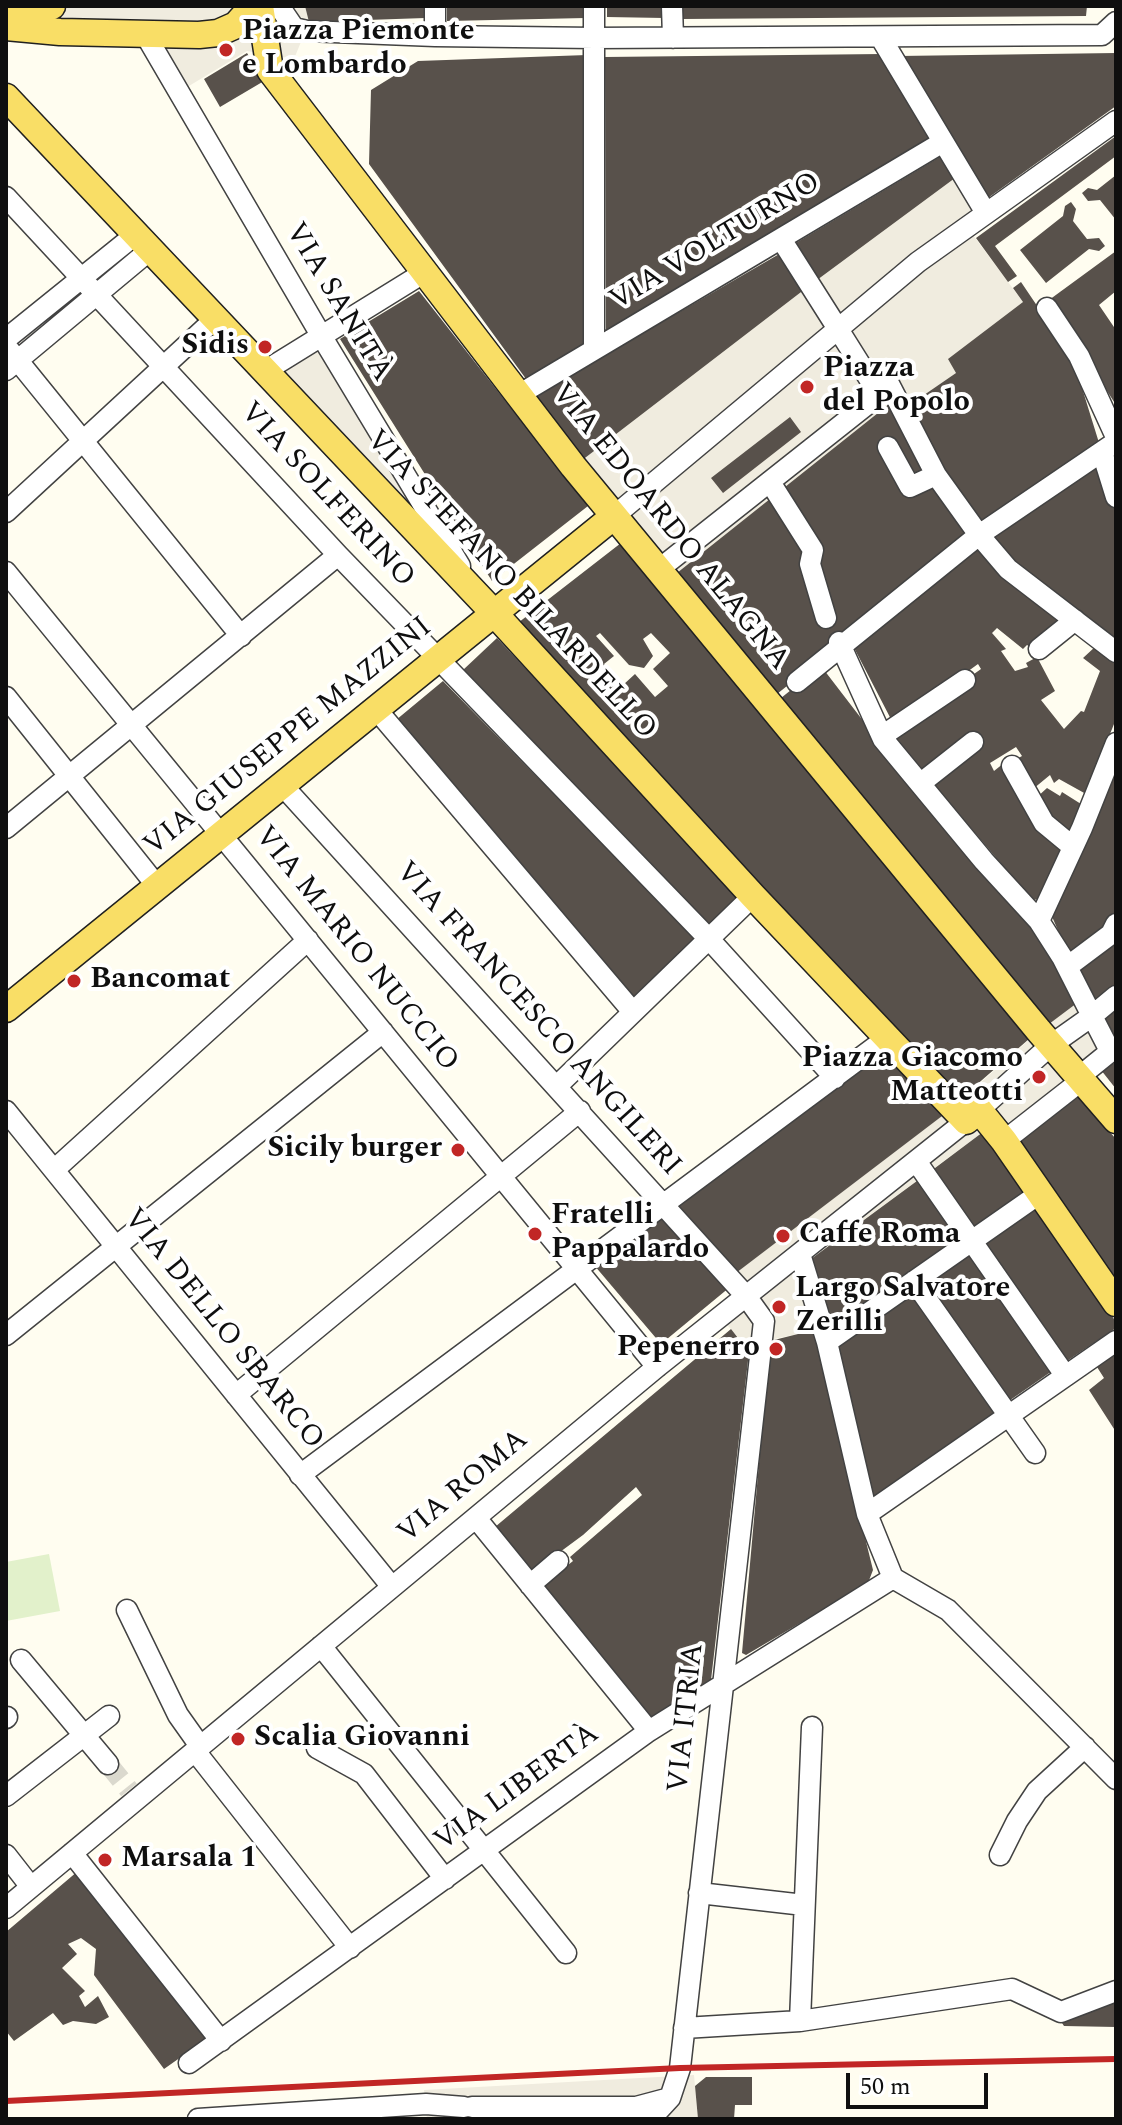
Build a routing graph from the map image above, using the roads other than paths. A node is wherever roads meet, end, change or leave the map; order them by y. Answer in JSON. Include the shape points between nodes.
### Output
{"nodes":[{"id":1,"x":52,"y":6,"type":"edge"},
{"id":2,"x":253,"y":6,"type":"edge"},
{"id":3,"x":260,"y":6,"type":"edge"},
{"id":4,"x":279,"y":6,"type":"edge"},
{"id":5,"x":435,"y":6,"type":"edge"},
{"id":6,"x":594,"y":6,"type":"edge"},
{"id":7,"x":672,"y":6,"type":"edge"},
{"id":8,"x":6,"y":12,"type":"edge"},
{"id":9,"x":1116,"y":22,"type":"edge"},
{"id":10,"x":6,"y":27,"type":"edge"},
{"id":11,"x":145,"y":34,"type":"junction"},
{"id":12,"x":435,"y":36,"type":"junction"},
{"id":13,"x":594,"y":38,"type":"junction"},
{"id":14,"x":673,"y":38,"type":"junction"},
{"id":15,"x":881,"y":38,"type":"junction"},
{"id":16,"x":7,"y":101,"type":"edge"},
{"id":17,"x":1116,"y":121,"type":"edge"},
{"id":18,"x":943,"y":142,"type":"junction"},
{"id":19,"x":6,"y":197,"type":"edge"},
{"id":20,"x":986,"y":213,"type":"junction"},
{"id":21,"x":781,"y":239,"type":"junction"},
{"id":22,"x":143,"y":242,"type":"junction"},
{"id":23,"x":425,"y":272,"type":"junction"},
{"id":24,"x":81,"y":278,"type":"junction"},
{"id":25,"x":97,"y":294,"type":"junction"},
{"id":26,"x":1047,"y":308,"type":"dead end"},
{"id":27,"x":214,"y":320,"type":"junction"},
{"id":28,"x":838,"y":329,"type":"junction"},
{"id":29,"x":322,"y":337,"type":"junction"},
{"id":30,"x":6,"y":339,"type":"edge"},
{"id":31,"x":594,"y":350,"type":"junction"},
{"id":32,"x":10,"y":359,"type":"edge"},
{"id":33,"x":164,"y":367,"type":"junction"},
{"id":34,"x":265,"y":371,"type":"junction"},
{"id":35,"x":887,"y":380,"type":"dead end"},
{"id":36,"x":520,"y":394,"type":"junction"},
{"id":37,"x":84,"y":440,"type":"junction"},
{"id":38,"x":1111,"y":444,"type":"edge"},
{"id":39,"x":888,"y":447,"type":"dead end"},
{"id":40,"x":936,"y":475,"type":"junction"},
{"id":41,"x":774,"y":489,"type":"junction"},
{"id":42,"x":1116,"y":497,"type":"edge"},
{"id":43,"x":6,"y":512,"type":"edge"},
{"id":44,"x":613,"y":517,"type":"junction"},
{"id":45,"x":979,"y":535,"type":"junction"},
{"id":46,"x":338,"y":555,"type":"junction"},
{"id":47,"x":658,"y":570,"type":"junction"},
{"id":48,"x":6,"y":572,"type":"edge"},
{"id":49,"x":487,"y":607,"type":"junction"},
{"id":50,"x":826,"y":618,"type":"dead end"},
{"id":51,"x":1075,"y":620,"type":"junction"},
{"id":52,"x":241,"y":636,"type":"junction"},
{"id":53,"x":839,"y":644,"type":"junction"},
{"id":54,"x":1039,"y":649,"type":"dead end"},
{"id":55,"x":1116,"y":652,"type":"edge"},
{"id":56,"x":438,"y":659,"type":"junction"},
{"id":57,"x":965,"y":680,"type":"dead end"},
{"id":58,"x":797,"y":682,"type":"dead end"},
{"id":59,"x":6,"y":697,"type":"edge"},
{"id":60,"x":376,"y":709,"type":"junction"},
{"id":61,"x":132,"y":727,"type":"junction"},
{"id":62,"x":882,"y":736,"type":"junction"},
{"id":63,"x":973,"y":742,"type":"dead end"},
{"id":64,"x":1116,"y":743,"type":"edge"},
{"id":65,"x":1012,"y":766,"type":"dead end"},
{"id":66,"x":69,"y":777,"type":"junction"},
{"id":67,"x":921,"y":783,"type":"junction"},
{"id":68,"x":282,"y":785,"type":"junction"},
{"id":69,"x":6,"y":828,"type":"edge"},
{"id":70,"x":222,"y":834,"type":"junction"},
{"id":71,"x":1073,"y":847,"type":"junction"},
{"id":72,"x":157,"y":886,"type":"junction"},
{"id":73,"x":753,"y":896,"type":"junction"},
{"id":74,"x":1039,"y":921,"type":"junction"},
{"id":75,"x":1116,"y":924,"type":"edge"},
{"id":76,"x":709,"y":939,"type":"junction"},
{"id":77,"x":308,"y":940,"type":"junction"},
{"id":78,"x":1067,"y":967,"type":"junction"},
{"id":79,"x":1116,"y":996,"type":"edge"},
{"id":80,"x":6,"y":1009,"type":"edge"},
{"id":81,"x":1088,"y":1010,"type":"junction"},
{"id":82,"x":633,"y":1012,"type":"junction"},
{"id":83,"x":383,"y":1032,"type":"junction"},
{"id":84,"x":887,"y":1038,"type":"junction"},
{"id":85,"x":1045,"y":1038,"type":"junction"},
{"id":86,"x":1113,"y":1049,"type":"edge"},
{"id":87,"x":835,"y":1078,"type":"junction"},
{"id":88,"x":1082,"y":1080,"type":"junction"},
{"id":89,"x":557,"y":1086,"type":"junction"},
{"id":90,"x":6,"y":1111,"type":"edge"},
{"id":91,"x":580,"y":1111,"type":"junction"},
{"id":92,"x":973,"y":1116,"type":"junction"},
{"id":93,"x":1116,"y":1120,"type":"edge"},
{"id":94,"x":1004,"y":1141,"type":"junction"},
{"id":95,"x":921,"y":1168,"type":"junction"},
{"id":96,"x":54,"y":1170,"type":"junction"},
{"id":97,"x":501,"y":1176,"type":"junction"},
{"id":98,"x":1039,"y":1194,"type":"junction"},
{"id":99,"x":663,"y":1204,"type":"junction"},
{"id":100,"x":972,"y":1241,"type":"junction"},
{"id":101,"x":116,"y":1247,"type":"junction"},
{"id":102,"x":800,"y":1254,"type":"junction"},
{"id":103,"x":576,"y":1269,"type":"junction"},
{"id":104,"x":914,"y":1281,"type":"junction"},
{"id":105,"x":746,"y":1296,"type":"junction"},
{"id":106,"x":1116,"y":1303,"type":"edge"},
{"id":107,"x":6,"y":1335,"type":"edge"},
{"id":108,"x":1116,"y":1341,"type":"edge"},
{"id":109,"x":827,"y":1342,"type":"junction"},
{"id":110,"x":761,"y":1343,"type":"joint"},
{"id":111,"x":657,"y":1367,"type":"junction"},
{"id":112,"x":1065,"y":1375,"type":"junction"},
{"id":113,"x":236,"y":1395,"type":"junction"},
{"id":114,"x":1008,"y":1415,"type":"junction"},
{"id":115,"x":1035,"y":1453,"type":"dead end"},
{"id":116,"x":300,"y":1475,"type":"junction"},
{"id":117,"x":867,"y":1514,"type":"junction"},
{"id":118,"x":476,"y":1518,"type":"junction"},
{"id":119,"x":558,"y":1561,"type":"dead end"},
{"id":120,"x":893,"y":1578,"type":"junction"},
{"id":121,"x":530,"y":1585,"type":"junction"},
{"id":122,"x":392,"y":1587,"type":"junction"},
{"id":123,"x":127,"y":1610,"type":"dead end"},
{"id":124,"x":321,"y":1646,"type":"junction"},
{"id":125,"x":21,"y":1660,"type":"dead end"},
{"id":126,"x":722,"y":1683,"type":"junction"},
{"id":127,"x":109,"y":1716,"type":"dead end"},
{"id":128,"x":812,"y":1727,"type":"dead end"},
{"id":129,"x":649,"y":1731,"type":"junction"},
{"id":130,"x":84,"y":1736,"type":"junction"},
{"id":131,"x":1085,"y":1747,"type":"junction"},
{"id":132,"x":317,"y":1748,"type":"dead end"},
{"id":133,"x":197,"y":1749,"type":"junction"},
{"id":134,"x":108,"y":1764,"type":"tunnel mouth"},
{"id":135,"x":1116,"y":1779,"type":"edge"},
{"id":136,"x":6,"y":1796,"type":"edge"},
{"id":137,"x":485,"y":1851,"type":"junction"},
{"id":138,"x":72,"y":1853,"type":"junction"},
{"id":139,"x":6,"y":1855,"type":"edge"},
{"id":140,"x":1000,"y":1855,"type":"dead end"},
{"id":141,"x":445,"y":1879,"type":"junction"},
{"id":142,"x":31,"y":1887,"type":"junction"},
{"id":143,"x":699,"y":1893,"type":"junction"},
{"id":144,"x":804,"y":1905,"type":"junction"},
{"id":145,"x":6,"y":1908,"type":"edge"},
{"id":146,"x":350,"y":1948,"type":"junction"},
{"id":147,"x":566,"y":1953,"type":"dead end"},
{"id":148,"x":1116,"y":1991,"type":"edge"},
{"id":149,"x":800,"y":2021,"type":"junction"},
{"id":150,"x":684,"y":2028,"type":"junction"},
{"id":151,"x":221,"y":2041,"type":"junction"},
{"id":152,"x":189,"y":2063,"type":"dead end"},
{"id":153,"x":670,"y":2098,"type":"junction"},
{"id":154,"x":463,"y":2114,"type":"edge"},
{"id":155,"x":198,"y":2119,"type":"edge"},
{"id":156,"x":646,"y":2119,"type":"edge"}],
"edges":[{"from":1,"to":8,"type":"main road"},
{"from":2,"to":11,"type":"main road","via":[[236,25],[218,33]]},
{"from":3,"to":23,"type":"main road","name":"VIA EDOARDO ALAGNA","via":[[270,70]]},
{"from":4,"to":12,"type":"street","via":[[294,28],[307,31]]},
{"from":5,"to":12,"type":"street"},
{"from":6,"to":13,"type":"street"},
{"from":7,"to":14,"type":"street"},
{"from":9,"to":15,"type":"street","via":[[1102,35]]},
{"from":10,"to":11,"type":"main road"},
{"from":11,"to":29,"type":"street","name":"VIA SANITÀ"},
{"from":12,"to":13,"type":"street"},
{"from":13,"to":14,"type":"street"},
{"from":13,"to":31,"type":"street"},
{"from":14,"to":15,"type":"street"},
{"from":15,"to":18,"type":"street"},
{"from":16,"to":22,"type":"main road","name":"VIA STEFANO BILARDELLO"},
{"from":17,"to":20,"type":"street"},
{"from":18,"to":20,"type":"street"},
{"from":18,"to":21,"type":"street","name":"VIA VOLTURNO"},
{"from":19,"to":24,"type":"street","name":"VIA SOLFERINO"},
{"from":20,"to":28,"type":"street"},
{"from":21,"to":28,"type":"street"},
{"from":21,"to":31,"type":"street","name":"VIA VOLTURNO"},
{"from":22,"to":24,"type":"street"},
{"from":22,"to":25,"type":"street"},
{"from":22,"to":27,"type":"main road","name":"VIA STEFANO BILARDELLO"},
{"from":23,"to":29,"type":"street"},
{"from":23,"to":36,"type":"main road","name":"VIA EDOARDO ALAGNA"},
{"from":24,"to":25,"type":"street","name":"VIA SOLFERINO"},
{"from":24,"to":30,"type":"street"},
{"from":25,"to":32,"type":"street"},
{"from":25,"to":33,"type":"street","name":"VIA SOLFERINO"},
{"from":26,"to":38,"type":"street","via":[[1079,356]]},
{"from":27,"to":33,"type":"street"},
{"from":27,"to":34,"type":"main road","name":"VIA STEFANO BILARDELLO"},
{"from":28,"to":41,"type":"street","via":[[875,388],[869,403]]},
{"from":28,"to":44,"type":"street"},
{"from":29,"to":34,"type":"street"},
{"from":29,"to":49,"type":"street","name":"VIA SANITÀ"},
{"from":31,"to":36,"type":"street","name":"VIA VOLTURNO"},
{"from":32,"to":37,"type":"street"},
{"from":33,"to":37,"type":"street"},
{"from":33,"to":46,"type":"street","name":"VIA SOLFERINO"},
{"from":34,"to":49,"type":"main road","name":"VIA STEFANO BILARDELLO"},
{"from":35,"to":40,"type":"street"},
{"from":36,"to":44,"type":"main road","name":"VIA EDOARDO ALAGNA"},
{"from":37,"to":43,"type":"street"},
{"from":37,"to":52,"type":"street"},
{"from":38,"to":42,"type":"street"},
{"from":38,"to":45,"type":"street"},
{"from":39,"to":40,"type":"street","via":[[910,487]]},
{"from":40,"to":45,"type":"street"},
{"from":41,"to":47,"type":"street"},
{"from":41,"to":50,"type":"street","via":[[813,550],[810,564]]},
{"from":44,"to":47,"type":"main road","name":"VIA EDOARDO ALAGNA"},
{"from":44,"to":49,"type":"main road","name":"VIA GIUSEPPE MAZZINI"},
{"from":45,"to":51,"type":"street","via":[[1008,569]]},
{"from":45,"to":53,"type":"street"},
{"from":46,"to":52,"type":"street"},
{"from":46,"to":56,"type":"street","name":"VIA SOLFERINO"},
{"from":47,"to":85,"type":"main road","name":"VIA EDOARDO ALAGNA"},
{"from":48,"to":61,"type":"street","name":"VIA MARIO NUCCIO"},
{"from":49,"to":56,"type":"main road","name":"VIA GIUSEPPE MAZZINI"},
{"from":49,"to":73,"type":"main road","name":"VIA STEFANO BILARDELLO"},
{"from":51,"to":54,"type":"street"},
{"from":51,"to":55,"type":"street"},
{"from":52,"to":61,"type":"street"},
{"from":53,"to":58,"type":"street"},
{"from":53,"to":62,"type":"street"},
{"from":56,"to":60,"type":"main road","name":"VIA GIUSEPPE MAZZINI"},
{"from":56,"to":76,"type":"street","name":"VIA SOLFERINO"},
{"from":57,"to":62,"type":"street"},
{"from":59,"to":66,"type":"street"},
{"from":60,"to":68,"type":"main road","name":"VIA GIUSEPPE MAZZINI"},
{"from":60,"to":82,"type":"street"},
{"from":61,"to":66,"type":"street"},
{"from":61,"to":70,"type":"street","name":"VIA MARIO NUCCIO"},
{"from":62,"to":67,"type":"street"},
{"from":63,"to":67,"type":"street"},
{"from":64,"to":71,"type":"street"},
{"from":65,"to":71,"type":"street","via":[[1044,823]]},
{"from":66,"to":69,"type":"street"},
{"from":66,"to":72,"type":"street"},
{"from":67,"to":74,"type":"street"},
{"from":68,"to":70,"type":"main road","name":"VIA GIUSEPPE MAZZINI"},
{"from":68,"to":89,"type":"street","name":"VIA FRANCESCO ANGILERI"},
{"from":70,"to":72,"type":"main road","name":"VIA GIUSEPPE MAZZINI"},
{"from":70,"to":77,"type":"street","name":"VIA MARIO NUCCIO"},
{"from":71,"to":74,"type":"street"},
{"from":72,"to":80,"type":"main road","name":"VIA GIUSEPPE MAZZINI"},
{"from":73,"to":76,"type":"street"},
{"from":73,"to":84,"type":"main road","name":"VIA STEFANO BILARDELLO"},
{"from":74,"to":78,"type":"street"},
{"from":75,"to":78,"type":"street","via":[[1111,934]]},
{"from":76,"to":82,"type":"street"},
{"from":76,"to":87,"type":"street","name":"VIA SOLFERINO"},
{"from":77,"to":83,"type":"street","name":"VIA MARIO NUCCIO"},
{"from":77,"to":96,"type":"street"},
{"from":78,"to":81,"type":"street"},
{"from":79,"to":81,"type":"street"},
{"from":81,"to":85,"type":"street"},
{"from":81,"to":86,"type":"street"},
{"from":82,"to":89,"type":"street"},
{"from":83,"to":97,"type":"street","name":"VIA MARIO NUCCIO"},
{"from":83,"to":101,"type":"street"},
{"from":84,"to":87,"type":"street"},
{"from":84,"to":92,"type":"main road","name":"VIA STEFANO BILARDELLO"},
{"from":85,"to":88,"type":"main road","name":"VIA EDOARDO ALAGNA"},
{"from":85,"to":92,"type":"street"},
{"from":86,"to":88,"type":"street"},
{"from":87,"to":99,"type":"street"},
{"from":88,"to":93,"type":"main road","name":"VIA EDOARDO ALAGNA"},
{"from":88,"to":94,"type":"street"},
{"from":89,"to":91,"type":"street","name":"VIA FRANCESCO ANGILERI"},
{"from":90,"to":96,"type":"street","name":"VIA DELLO SBARCO"},
{"from":91,"to":97,"type":"street"},
{"from":91,"to":99,"type":"street","name":"VIA FRANCESCO ANGILERI"},
{"from":92,"to":94,"type":"main road","name":"VIA STEFANO BILARDELLO"},
{"from":92,"to":95,"type":"street","name":"VIA ROMA"},
{"from":94,"to":98,"type":"main road","name":"VIA STEFANO BILARDELLO"},
{"from":95,"to":100,"type":"street"},
{"from":95,"to":102,"type":"street","name":"VIA ROMA"},
{"from":96,"to":101,"type":"street","name":"VIA DELLO SBARCO"},
{"from":97,"to":103,"type":"street","name":"VIA MARIO NUCCIO"},
{"from":97,"to":113,"type":"street"},
{"from":98,"to":100,"type":"street"},
{"from":98,"to":106,"type":"main road","name":"VIA STEFANO BILARDELLO"},
{"from":99,"to":103,"type":"street"},
{"from":99,"to":105,"type":"street","name":"VIA FRANCESCO ANGILERI"},
{"from":100,"to":104,"type":"street"},
{"from":100,"to":112,"type":"street"},
{"from":101,"to":107,"type":"street"},
{"from":101,"to":113,"type":"street","name":"VIA DELLO SBARCO"},
{"from":102,"to":105,"type":"street","name":"VIA ROMA"},
{"from":102,"to":109,"type":"street"},
{"from":103,"to":111,"type":"street","name":"VIA MARIO NUCCIO"},
{"from":103,"to":116,"type":"street"},
{"from":104,"to":109,"type":"street"},
{"from":104,"to":114,"type":"street"},
{"from":105,"to":110,"type":"street","name":"VIA FRANCESCO ANGILERI","via":[[764,1321]]},
{"from":105,"to":111,"type":"street","name":"VIA ROMA"},
{"from":108,"to":112,"type":"street"},
{"from":109,"to":117,"type":"street"},
{"from":110,"to":126,"type":"street","name":"VIA ITRIA"},
{"from":111,"to":118,"type":"street","name":"VIA ROMA"},
{"from":112,"to":114,"type":"street"},
{"from":113,"to":116,"type":"street","name":"VIA DELLO SBARCO"},
{"from":114,"to":115,"type":"street"},
{"from":114,"to":117,"type":"street"},
{"from":116,"to":122,"type":"street","name":"VIA DELLO SBARCO"},
{"from":117,"to":120,"type":"street"},
{"from":118,"to":121,"type":"street"},
{"from":118,"to":122,"type":"street","name":"VIA ROMA"},
{"from":119,"to":121,"type":"street"},
{"from":120,"to":126,"type":"street","name":"VIA LIBERTÀ"},
{"from":120,"to":131,"type":"street","via":[[948,1610]]},
{"from":121,"to":129,"type":"street"},
{"from":122,"to":124,"type":"street","name":"VIA ROMA"},
{"from":123,"to":133,"type":"street"},
{"from":124,"to":133,"type":"street","name":"VIA ROMA"},
{"from":124,"to":137,"type":"street"},
{"from":125,"to":130,"type":"street"},
{"from":126,"to":129,"type":"street","name":"VIA LIBERTÀ"},
{"from":126,"to":143,"type":"street","name":"VIA ITRIA"},
{"from":127,"to":130,"type":"street"},
{"from":128,"to":144,"type":"street"},
{"from":129,"to":137,"type":"street","name":"VIA LIBERTÀ"},
{"from":130,"to":134,"type":"street"},
{"from":130,"to":136,"type":"street"},
{"from":131,"to":135,"type":"street"},
{"from":131,"to":140,"type":"street","via":[[1037,1791]]},
{"from":132,"to":141,"type":"street","via":[[364,1774]]},
{"from":133,"to":138,"type":"street","name":"VIA ROMA","via":[[133,1794]]},
{"from":133,"to":146,"type":"street"},
{"from":137,"to":141,"type":"street","name":"VIA LIBERTÀ"},
{"from":137,"to":147,"type":"street"},
{"from":138,"to":142,"type":"street","name":"VIA ROMA"},
{"from":138,"to":151,"type":"street"},
{"from":139,"to":142,"type":"street"},
{"from":141,"to":146,"type":"street","name":"VIA LIBERTÀ"},
{"from":142,"to":145,"type":"street","name":"VIA ROMA"},
{"from":143,"to":144,"type":"street"},
{"from":143,"to":150,"type":"street","name":"VIA ITRIA"},
{"from":144,"to":149,"type":"street"},
{"from":146,"to":151,"type":"street","name":"VIA LIBERTÀ"},
{"from":148,"to":149,"type":"street","via":[[1061,2012],[1012,1989]]},
{"from":149,"to":150,"type":"street"},
{"from":150,"to":153,"type":"street","name":"VIA ITRIA"},
{"from":151,"to":152,"type":"street","name":"VIA LIBERTÀ"},
{"from":153,"to":154,"type":"street","via":[[636,2107]]},
{"from":153,"to":156,"type":"street"},
{"from":154,"to":155,"type":"street","via":[[426,2104]]}]}
